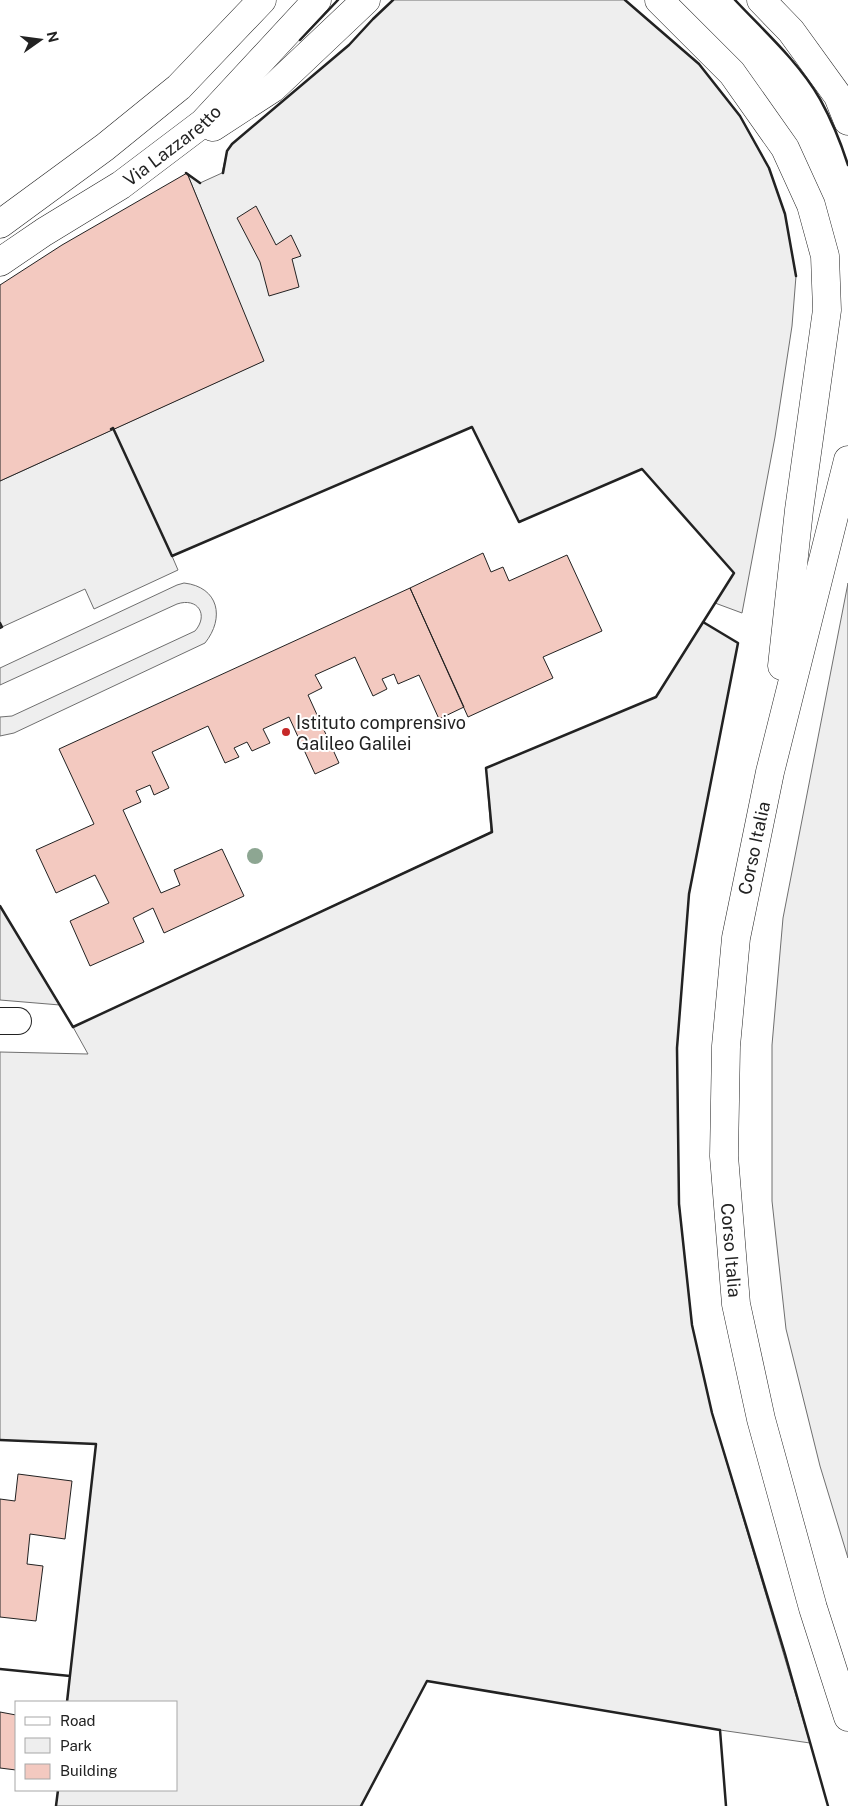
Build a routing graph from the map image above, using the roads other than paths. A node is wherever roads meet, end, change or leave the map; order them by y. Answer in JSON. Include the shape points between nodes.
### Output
{"nodes":[{"id":1,"x":262,"y":0,"type":"edge"},
{"id":2,"x":317,"y":0,"type":"edge"},
{"id":3,"x":366,"y":0,"type":"edge"},
{"id":4,"x":659,"y":0,"type":"edge"},
{"id":5,"x":761,"y":0,"type":"edge"},
{"id":6,"x":848,"y":121,"type":"edge"},
{"id":7,"x":121,"y":185,"type":"junction"},
{"id":8,"x":0,"y":224,"type":"edge"},
{"id":9,"x":0,"y":262,"type":"edge"},
{"id":10,"x":848,"y":460,"type":"edge"},
{"id":11,"x":770,"y":772,"type":"junction"},
{"id":12,"x":848,"y":1718,"type":"edge"}],
"edges":[{"from":1,"to":8,"type":"street","via":[[179,87],[105,147]]},
{"from":2,"to":7,"type":"street","name":"Via Lazzaretto","via":[[203,123]]},
{"from":3,"to":7,"type":"street","via":[[273,88]]},
{"from":4,"to":11,"type":"street","via":[[732,73],[785,148],[811,205],[824,256],[827,310],[799,510]]},
{"from":5,"to":6,"type":"street","via":[[797,40],[838,96]]},
{"from":7,"to":9,"type":"street","name":"Via Lazzaretto"},
{"from":10,"to":11,"type":"street"},
{"from":11,"to":12,"type":"street","name":"Corso Italia","via":[[736,938],[726,1046],[724,1156],[736,1304],[757,1400],[813,1608]]}]}
